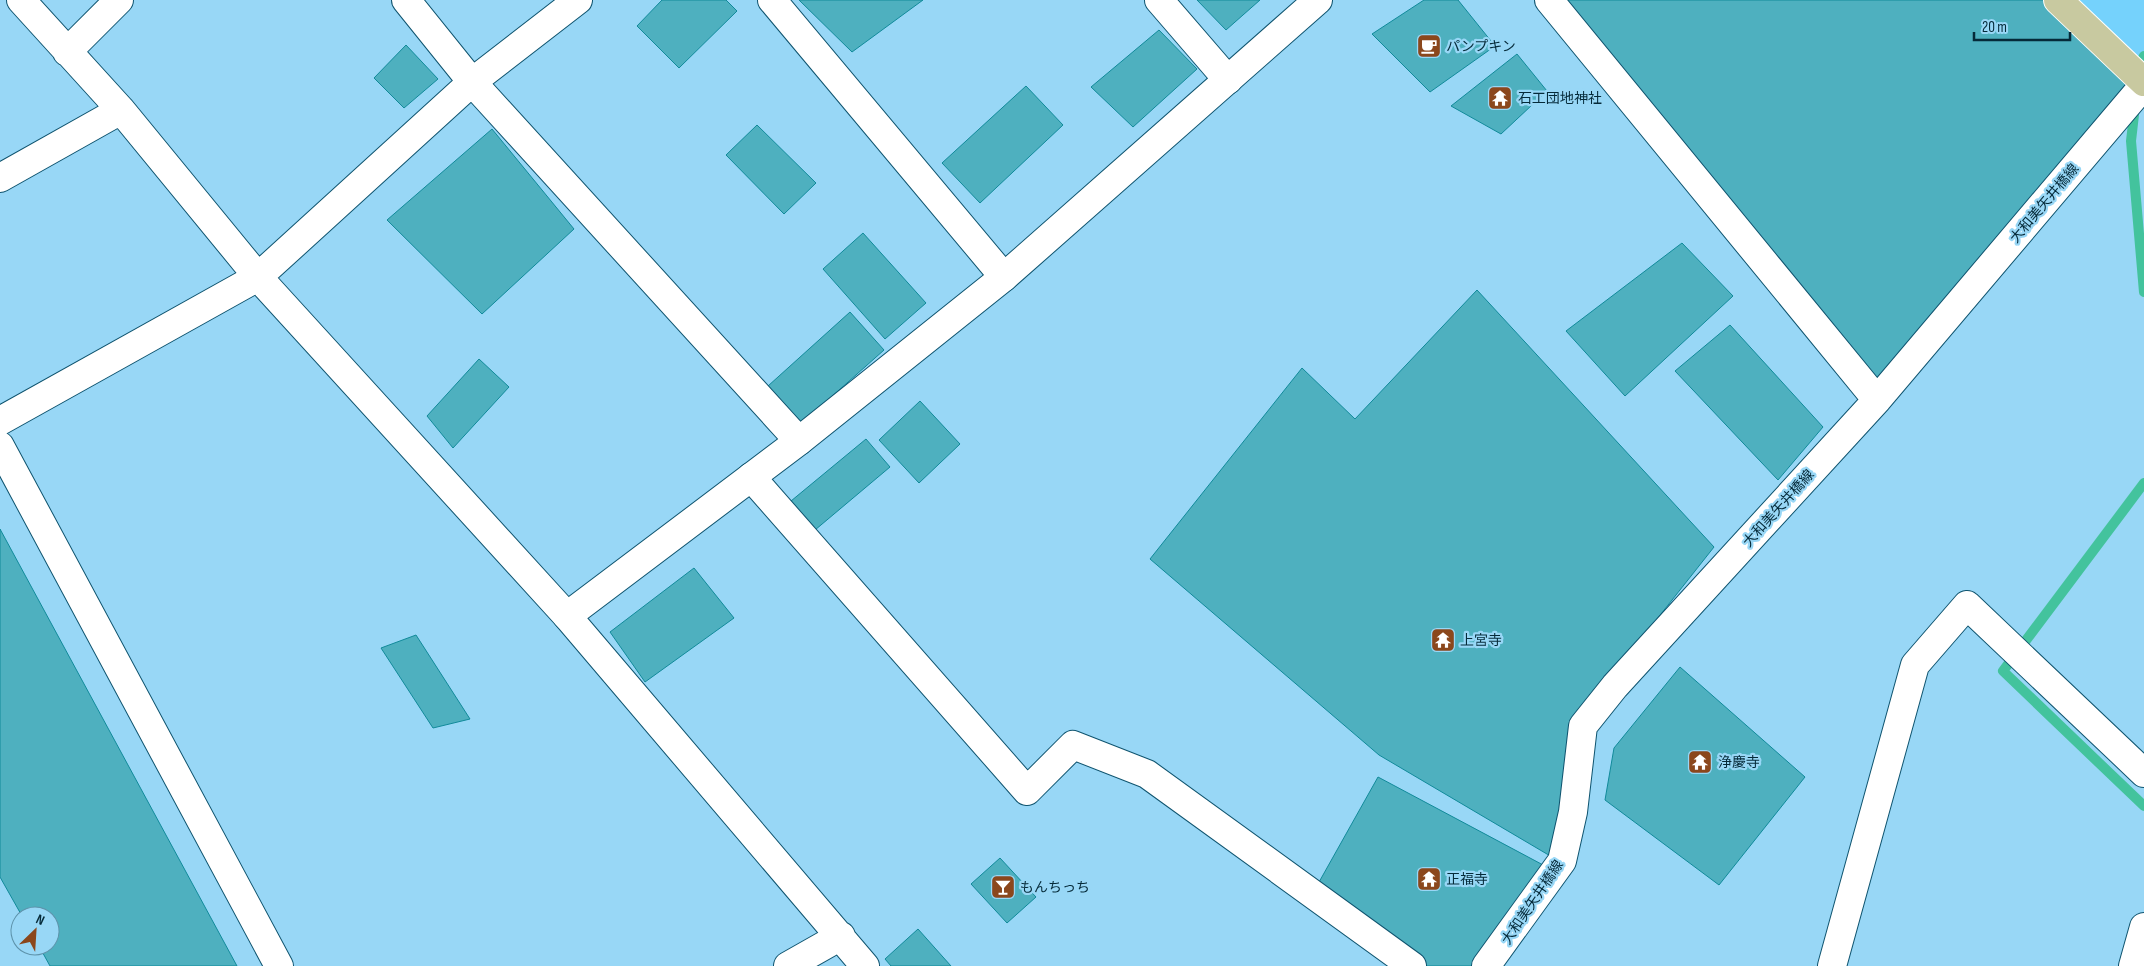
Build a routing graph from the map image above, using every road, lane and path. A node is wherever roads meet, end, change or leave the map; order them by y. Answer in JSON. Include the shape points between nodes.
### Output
{"nodes":[{"id":1,"x":21,"y":0,"type":"edge"},
{"id":2,"x":120,"y":0,"type":"edge"},
{"id":3,"x":406,"y":0,"type":"edge"},
{"id":4,"x":578,"y":0,"type":"edge"},
{"id":5,"x":772,"y":0,"type":"edge"},
{"id":6,"x":1159,"y":0,"type":"edge"},
{"id":7,"x":1318,"y":0,"type":"edge"},
{"id":8,"x":1549,"y":0,"type":"edge"},
{"id":9,"x":2058,"y":0,"type":"edge"},
{"id":10,"x":67,"y":52,"type":"junction"},
{"id":11,"x":1228,"y":80,"type":"junction"},
{"id":12,"x":472,"y":82,"type":"junction"},
{"id":13,"x":2144,"y":84,"type":"edge"},
{"id":14,"x":122,"y":110,"type":"junction"},
{"id":15,"x":0,"y":178,"type":"edge"},
{"id":16,"x":258,"y":277,"type":"junction"},
{"id":17,"x":1004,"y":277,"type":"junction"},
{"id":18,"x":1877,"y":400,"type":"junction"},
{"id":19,"x":0,"y":421,"type":"edge"},
{"id":20,"x":799,"y":442,"type":"junction"},
{"id":21,"x":0,"y":446,"type":"edge"},
{"id":22,"x":751,"y":477,"type":"junction"},
{"id":23,"x":567,"y":616,"type":"junction"},
{"id":24,"x":2144,"y":773,"type":"edge"},
{"id":25,"x":2144,"y":927,"type":"edge"},
{"id":26,"x":841,"y":936,"type":"junction"},
{"id":27,"x":278,"y":966,"type":"edge"},
{"id":28,"x":788,"y":966,"type":"edge"},
{"id":29,"x":865,"y":966,"type":"edge"},
{"id":30,"x":1412,"y":966,"type":"edge"},
{"id":31,"x":1486,"y":966,"type":"edge"},
{"id":32,"x":1832,"y":966,"type":"edge"},
{"id":33,"x":2133,"y":966,"type":"edge"}],
"edges":[{"from":1,"to":10,"type":"street"},
{"from":2,"to":10,"type":"street"},
{"from":3,"to":12,"type":"street"},
{"from":4,"to":12,"type":"street"},
{"from":5,"to":17,"type":"street"},
{"from":6,"to":11,"type":"street"},
{"from":7,"to":11,"type":"street"},
{"from":8,"to":18,"type":"street"},
{"from":9,"to":13,"type":"main road"},
{"from":10,"to":14,"type":"street"},
{"from":11,"to":17,"type":"street"},
{"from":12,"to":16,"type":"street"},
{"from":12,"to":20,"type":"street"},
{"from":13,"to":18,"type":"street","name":"大和美矢井橋線"},
{"from":14,"to":15,"type":"street"},
{"from":14,"to":16,"type":"street"},
{"from":16,"to":19,"type":"street"},
{"from":16,"to":23,"type":"street"},
{"from":17,"to":20,"type":"street"},
{"from":18,"to":31,"type":"street","name":"大和美矢井橋線","via":[[1615,686],[1583,726],[1573,812],[1562,861]]},
{"from":20,"to":22,"type":"street"},
{"from":21,"to":27,"type":"street"},
{"from":22,"to":23,"type":"street"},
{"from":22,"to":30,"type":"street","via":[[1027,791],[1074,745],[1148,774]]},
{"from":23,"to":26,"type":"street"},
{"from":24,"to":32,"type":"street","via":[[1967,605],[1915,665]]},
{"from":25,"to":33,"type":"street"},
{"from":26,"to":28,"type":"street"},
{"from":26,"to":29,"type":"street"}]}
